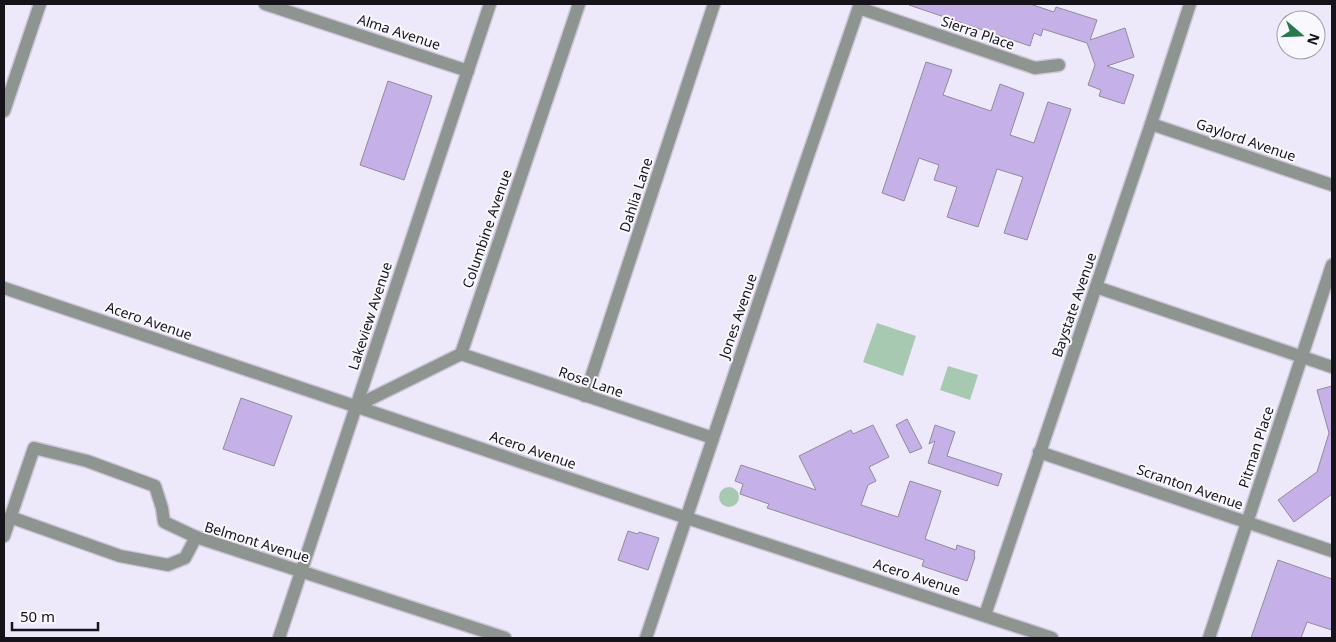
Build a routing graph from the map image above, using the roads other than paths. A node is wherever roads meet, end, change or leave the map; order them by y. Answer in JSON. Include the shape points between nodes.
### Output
{"nodes":[{"id":1,"x":40,"y":4,"type":"edge"},
{"id":2,"x":265,"y":4,"type":"edge"},
{"id":3,"x":490,"y":4,"type":"edge"},
{"id":4,"x":579,"y":4,"type":"edge"},
{"id":5,"x":714,"y":4,"type":"edge"},
{"id":6,"x":1190,"y":4,"type":"edge"},
{"id":7,"x":860,"y":6,"type":"edge"},
{"id":8,"x":1059,"y":65,"type":"dead end"},
{"id":9,"x":468,"y":71,"type":"junction"},
{"id":10,"x":4,"y":111,"type":"edge"},
{"id":11,"x":1151,"y":124,"type":"junction"},
{"id":12,"x":1332,"y":185,"type":"edge"},
{"id":13,"x":1332,"y":265,"type":"edge"},
{"id":14,"x":4,"y":288,"type":"edge"},
{"id":15,"x":1096,"y":288,"type":"junction"},
{"id":16,"x":460,"y":354,"type":"junction"},
{"id":17,"x":1302,"y":356,"type":"junction"},
{"id":18,"x":1332,"y":367,"type":"edge"},
{"id":19,"x":585,"y":396,"type":"junction"},
{"id":20,"x":356,"y":406,"type":"junction"},
{"id":21,"x":712,"y":438,"type":"junction"},
{"id":22,"x":1039,"y":452,"type":"junction"},
{"id":23,"x":10,"y":517,"type":"junction"},
{"id":24,"x":687,"y":518,"type":"junction"},
{"id":25,"x":1247,"y":523,"type":"junction"},
{"id":26,"x":4,"y":536,"type":"edge"},
{"id":27,"x":196,"y":537,"type":"junction"},
{"id":28,"x":1332,"y":551,"type":"edge"},
{"id":29,"x":302,"y":570,"type":"junction"},
{"id":30,"x":984,"y":615,"type":"junction"},
{"id":31,"x":1014,"y":632,"type":"edge"},
{"id":32,"x":279,"y":638,"type":"edge"},
{"id":33,"x":505,"y":638,"type":"edge"},
{"id":34,"x":646,"y":638,"type":"edge"},
{"id":35,"x":1052,"y":638,"type":"edge"},
{"id":36,"x":1209,"y":638,"type":"edge"}],
"edges":[{"from":1,"to":10,"type":"street"},
{"from":2,"to":9,"type":"street","name":"Alma Avenue"},
{"from":3,"to":9,"type":"street","name":"Lakeview Avenue"},
{"from":4,"to":16,"type":"street","name":"Columbine Avenue"},
{"from":5,"to":19,"type":"street","name":"Dahlia Lane"},
{"from":6,"to":11,"type":"street","name":"Baystate Avenue"},
{"from":7,"to":8,"type":"street","name":"Sierra Place","via":[[1035,68]]},
{"from":7,"to":21,"type":"street","name":"Jones Avenue"},
{"from":9,"to":20,"type":"street","name":"Lakeview Avenue"},
{"from":11,"to":12,"type":"street","name":"Gaylord Avenue"},
{"from":11,"to":15,"type":"street","name":"Baystate Avenue"},
{"from":13,"to":17,"type":"street","name":"Pitman Place"},
{"from":14,"to":20,"type":"street","name":"Acero Avenue"},
{"from":15,"to":17,"type":"street"},
{"from":15,"to":22,"type":"street","name":"Baystate Avenue"},
{"from":16,"to":19,"type":"street","name":"Rose Lane"},
{"from":16,"to":20,"type":"street"},
{"from":17,"to":18,"type":"street"},
{"from":17,"to":25,"type":"street","name":"Pitman Place"},
{"from":19,"to":21,"type":"street","name":"Rose Lane"},
{"from":20,"to":24,"type":"street","name":"Acero Avenue"},
{"from":20,"to":29,"type":"street","name":"Lakeview Avenue"},
{"from":21,"to":24,"type":"street","name":"Jones Avenue"},
{"from":22,"to":25,"type":"street","name":"Scranton Avenue"},
{"from":22,"to":30,"type":"street","name":"Baystate Avenue"},
{"from":23,"to":26,"type":"street"},
{"from":23,"to":27,"type":"street","name":"Belmont Avenue","via":[[120,556],[168,565],[185,558]]},
{"from":23,"to":27,"type":"street","via":[[34,448],[86,461],[155,486],[164,522]]},
{"from":24,"to":30,"type":"street","name":"Acero Avenue"},
{"from":24,"to":34,"type":"street","name":"Jones Avenue"},
{"from":25,"to":28,"type":"street","name":"Scranton Avenue"},
{"from":25,"to":36,"type":"street","name":"Pitman Place"},
{"from":27,"to":29,"type":"street","name":"Belmont Avenue"},
{"from":29,"to":32,"type":"street","name":"Lakeview Avenue"},
{"from":29,"to":33,"type":"street","name":"Belmont Avenue"},
{"from":30,"to":31,"type":"street","name":"Acero Avenue"},
{"from":31,"to":35,"type":"street","name":"Acero Avenue"}]}
